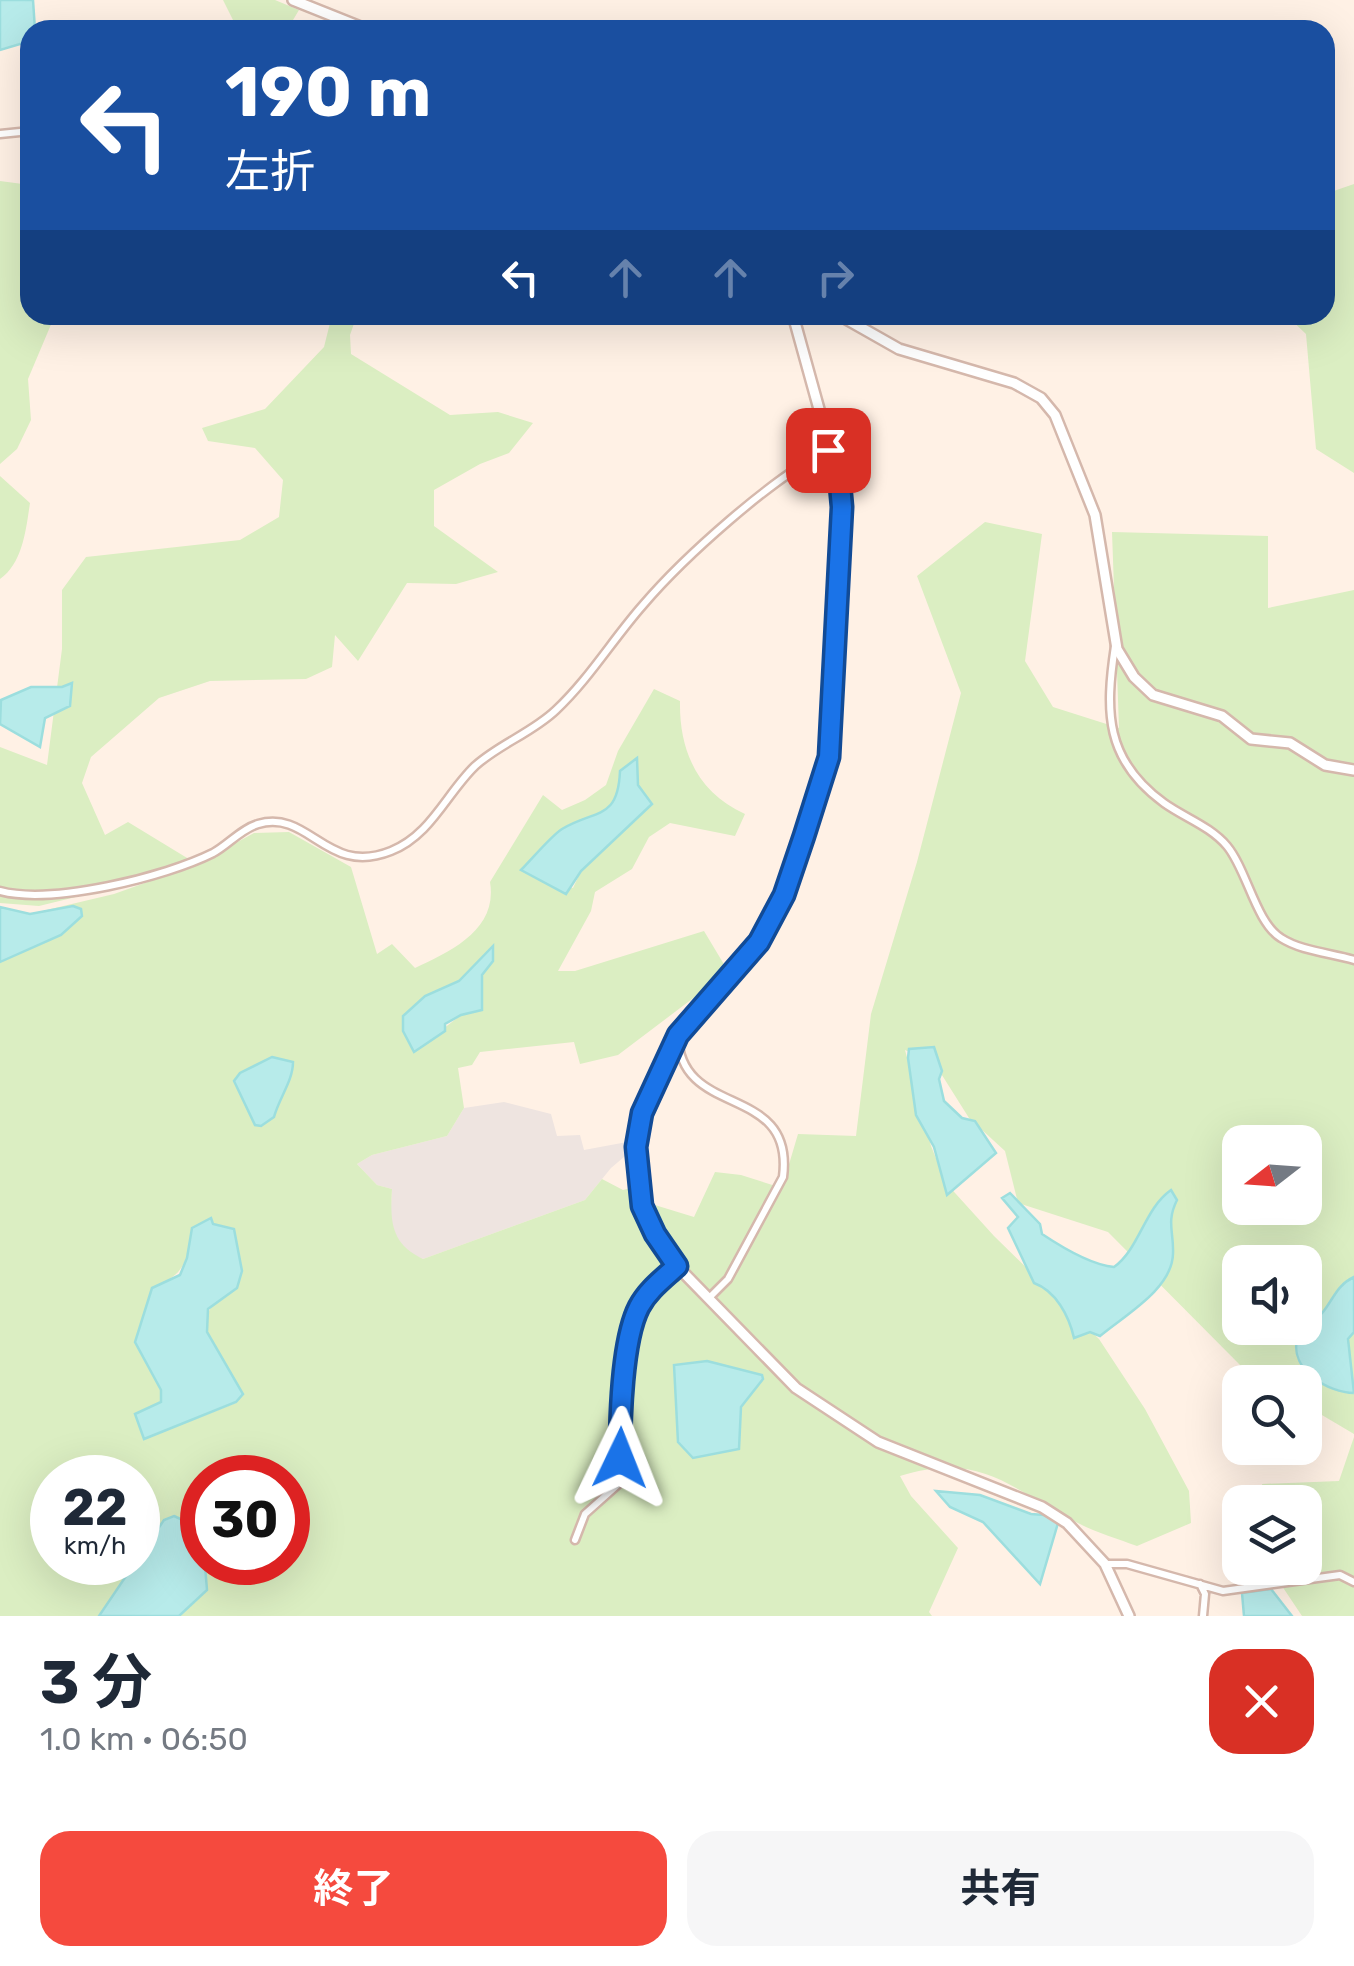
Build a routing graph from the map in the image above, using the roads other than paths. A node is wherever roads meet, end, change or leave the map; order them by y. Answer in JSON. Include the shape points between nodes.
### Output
{"nodes":[{"id":1,"x":293,"y":0,"type":"edge"},
{"id":2,"x":343,"y":20,"type":"edge"},
{"id":3,"x":796,"y":325,"type":"edge"},
{"id":4,"x":857,"y":325,"type":"edge"},
{"id":5,"x":828,"y":450,"type":"junction"},
{"id":6,"x":1116,"y":645,"type":"junction"},
{"id":7,"x":1354,"y":770,"type":"edge"},
{"id":8,"x":0,"y":891,"type":"edge"},
{"id":9,"x":1354,"y":960,"type":"edge"},
{"id":10,"x":678,"y":1035,"type":"junction"},
{"id":11,"x":677,"y":1266,"type":"junction"},
{"id":12,"x":710,"y":1298,"type":"junction"},
{"id":13,"x":574,"y":1540,"type":"dead end"},
{"id":14,"x":1105,"y":1564,"type":"junction"},
{"id":15,"x":1354,"y":1582,"type":"edge"},
{"id":16,"x":1200,"y":1583,"type":"junction"},
{"id":17,"x":1130,"y":1616,"type":"edge"},
{"id":18,"x":1202,"y":1616,"type":"edge"}],
"edges":[{"from":1,"to":2,"type":"street"},
{"from":3,"to":5,"type":"street"},
{"from":4,"to":6,"type":"street","via":[[900,349],[1014,383],[1055,414],[1095,515]]},
{"from":5,"to":8,"type":"street","via":[[684,560],[553,713],[485,757],[437,816],[400,848],[362,860],[343,857],[284,822],[258,824],[213,853],[124,884],[27,896]]},
{"from":5,"to":10,"type":"street","via":[[842,507],[829,757],[776,911],[759,942]]},
{"from":6,"to":7,"type":"street","via":[[1153,695],[1222,716],[1251,739],[1290,743],[1325,765]]},
{"from":6,"to":9,"type":"street","via":[[1110,728],[1127,764],[1161,801],[1224,843],[1274,933],[1296,946]]},
{"from":10,"to":11,"type":"street","via":[[649,1090],[636,1147],[642,1206]]},
{"from":10,"to":12,"type":"street","via":[[678,1056],[688,1070],[711,1092],[756,1110],[774,1130],[785,1163],[728,1279]]},
{"from":11,"to":12,"type":"street"},
{"from":11,"to":13,"type":"street","via":[[636,1312],[620,1426],[622,1481],[586,1514]]},
{"from":12,"to":14,"type":"street","via":[[796,1388],[828,1411],[878,1442],[1042,1507]]},
{"from":14,"to":16,"type":"street"},
{"from":14,"to":17,"type":"street"},
{"from":15,"to":16,"type":"street","via":[[1340,1575],[1222,1591]]},
{"from":16,"to":18,"type":"street"}]}
